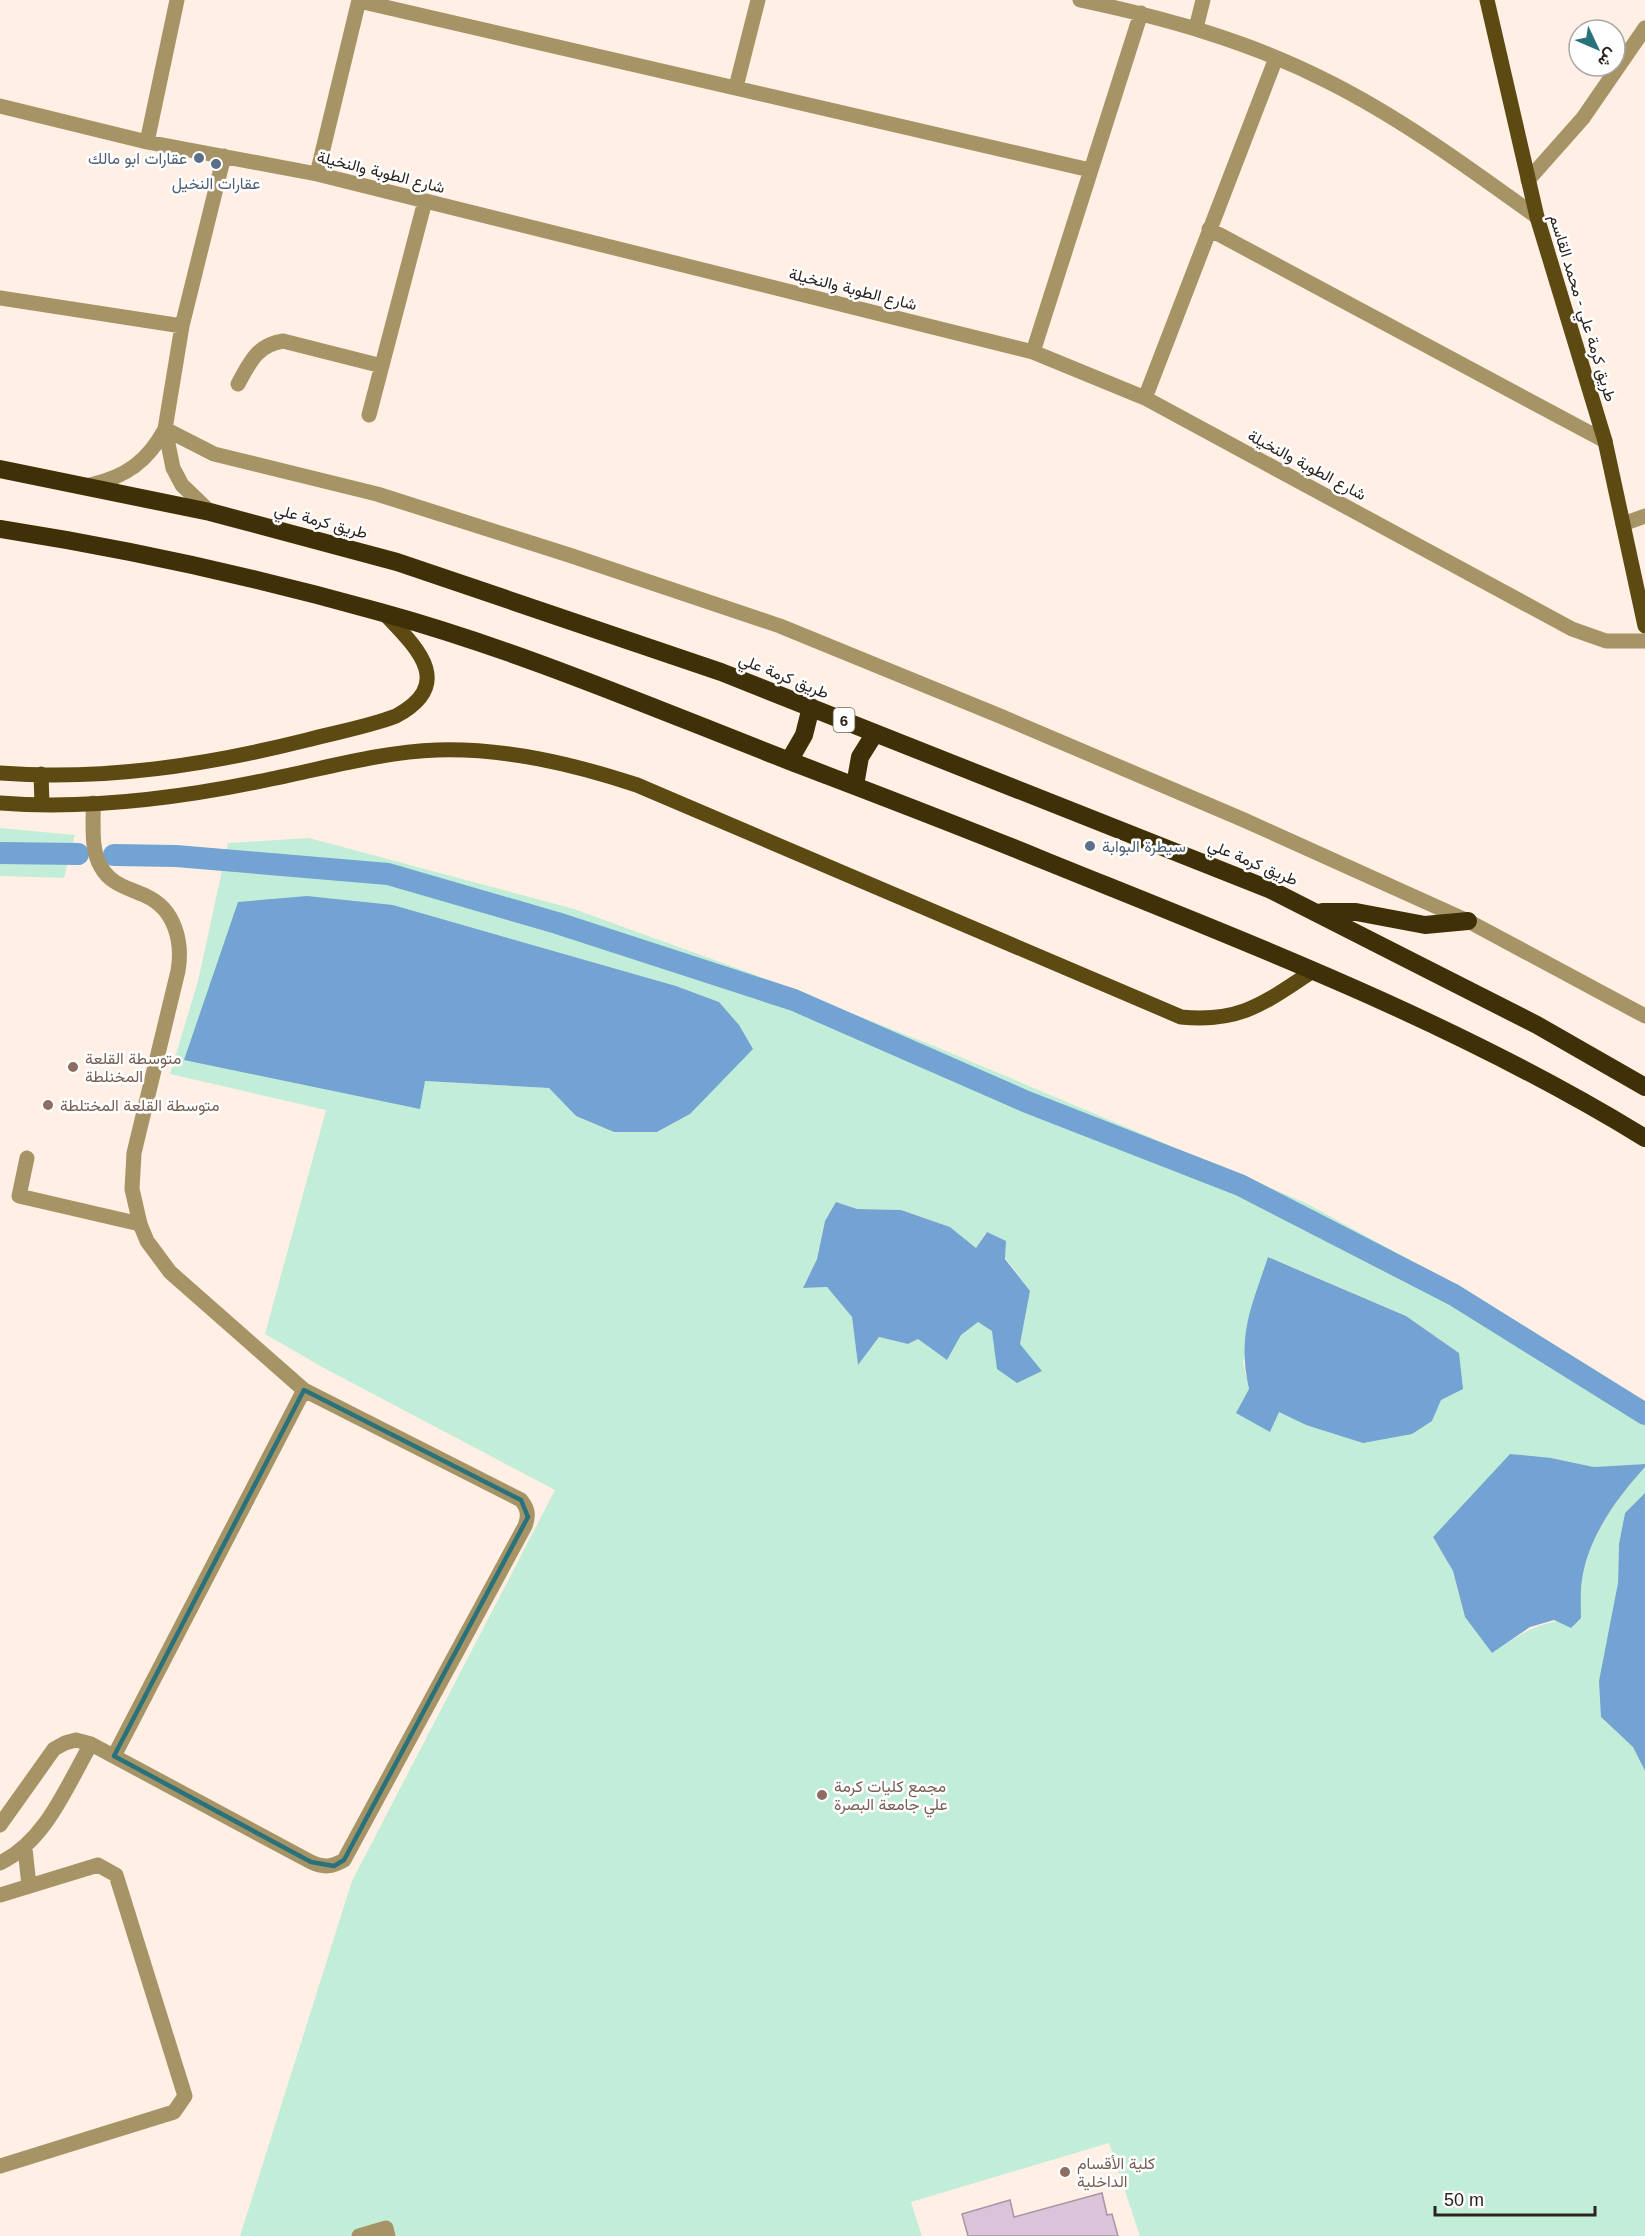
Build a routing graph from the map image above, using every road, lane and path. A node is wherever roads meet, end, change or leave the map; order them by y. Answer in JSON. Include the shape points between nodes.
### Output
{"nodes":[{"id":1,"x":177,"y":0,"type":"edge"},
{"id":2,"x":758,"y":0,"type":"edge"},
{"id":3,"x":1080,"y":0,"type":"edge"},
{"id":4,"x":1203,"y":0,"type":"edge"},
{"id":5,"x":1487,"y":0,"type":"edge"},
{"id":6,"x":359,"y":1,"type":"edge"},
{"id":7,"x":1141,"y":13,"type":"junction"},
{"id":8,"x":1197,"y":28,"type":"junction"},
{"id":9,"x":1645,"y":28,"type":"edge"},
{"id":10,"x":1276,"y":58,"type":"junction"},
{"id":11,"x":736,"y":87,"type":"junction"},
{"id":12,"x":0,"y":106,"type":"edge"},
{"id":13,"x":147,"y":142,"type":"junction"},
{"id":14,"x":224,"y":156,"type":"junction"},
{"id":15,"x":1090,"y":170,"type":"junction"},
{"id":16,"x":317,"y":174,"type":"junction"},
{"id":17,"x":1528,"y":180,"type":"junction"},
{"id":18,"x":424,"y":201,"type":"junction"},
{"id":19,"x":1537,"y":217,"type":"junction"},
{"id":20,"x":1209,"y":229,"type":"junction"},
{"id":21,"x":0,"y":298,"type":"edge"},
{"id":22,"x":182,"y":326,"type":"junction"},
{"id":23,"x":1033,"y":352,"type":"junction"},
{"id":24,"x":382,"y":366,"type":"junction"},
{"id":25,"x":238,"y":384,"type":"dead end"},
{"id":26,"x":1145,"y":398,"type":"junction"},
{"id":27,"x":369,"y":415,"type":"dead end"},
{"id":28,"x":165,"y":429,"type":"junction"},
{"id":29,"x":1605,"y":441,"type":"junction"},
{"id":30,"x":0,"y":469,"type":"edge"},
{"id":31,"x":90,"y":486,"type":"junction"},
{"id":32,"x":210,"y":512,"type":"junction"},
{"id":33,"x":1645,"y":516,"type":"edge"},
{"id":34,"x":1623,"y":524,"type":"junction"},
{"id":35,"x":0,"y":529,"type":"edge"},
{"id":36,"x":384,"y":613,"type":"junction"},
{"id":37,"x":1645,"y":626,"type":"edge"},
{"id":38,"x":1645,"y":641,"type":"edge"},
{"id":39,"x":811,"y":707,"type":"junction"},
{"id":40,"x":875,"y":733,"type":"junction"},
{"id":41,"x":789,"y":761,"type":"junction"},
{"id":42,"x":0,"y":773,"type":"edge"},
{"id":43,"x":41,"y":774,"type":"junction"},
{"id":44,"x":855,"y":785,"type":"junction"},
{"id":45,"x":0,"y":803,"type":"edge"},
{"id":46,"x":93,"y":803,"type":"junction"},
{"id":47,"x":42,"y":804,"type":"junction"},
{"id":48,"x":1319,"y":912,"type":"junction"},
{"id":49,"x":1468,"y":921,"type":"junction"},
{"id":50,"x":1313,"y":971,"type":"junction"},
{"id":51,"x":1645,"y":1017,"type":"edge"},
{"id":52,"x":1592,"y":1056,"type":"junction"},
{"id":53,"x":1645,"y":1087,"type":"edge"},
{"id":54,"x":1645,"y":1101,"type":"edge"},
{"id":55,"x":1645,"y":1138,"type":"edge"},
{"id":56,"x":27,"y":1158,"type":"dead end"},
{"id":57,"x":140,"y":1224,"type":"junction"},
{"id":58,"x":304,"y":1390,"type":"junction"},
{"id":59,"x":91,"y":1744,"type":"junction"},
{"id":60,"x":114,"y":1756,"type":"junction"},
{"id":61,"x":0,"y":1825,"type":"edge"},
{"id":62,"x":25,"y":1848,"type":"junction"},
{"id":63,"x":0,"y":1863,"type":"edge"},
{"id":64,"x":29,"y":1886,"type":"junction"},
{"id":65,"x":0,"y":1895,"type":"edge"},
{"id":66,"x":0,"y":2166,"type":"edge"},
{"id":67,"x":359,"y":2236,"type":"edge"},
{"id":68,"x":388,"y":2236,"type":"edge"}],
"edges":[{"from":1,"to":13,"type":"street"},
{"from":2,"to":11,"type":"street"},
{"from":3,"to":7,"type":"street"},
{"from":4,"to":8,"type":"street"},
{"from":5,"to":17,"type":"main road","name":"طريق كرمة علي - محمد القاسم"},
{"from":6,"to":11,"type":"street"},
{"from":6,"to":16,"type":"street"},
{"from":7,"to":8,"type":"street"},
{"from":7,"to":15,"type":"street"},
{"from":8,"to":10,"type":"street"},
{"from":9,"to":17,"type":"street","via":[[1583,118]]},
{"from":10,"to":19,"type":"street","via":[[1367,102]]},
{"from":10,"to":20,"type":"street"},
{"from":11,"to":15,"type":"street"},
{"from":12,"to":13,"type":"street","name":"شارع الطوبة والنخيلة"},
{"from":13,"to":14,"type":"street","name":"شارع الطوبة والنخيلة"},
{"from":14,"to":16,"type":"street","name":"شارع الطوبة والنخيلة"},
{"from":14,"to":22,"type":"street"},
{"from":15,"to":23,"type":"street"},
{"from":16,"to":18,"type":"street","name":"شارع الطوبة والنخيلة"},
{"from":17,"to":19,"type":"main road","name":"طريق كرمة علي - محمد القاسم"},
{"from":18,"to":23,"type":"street","name":"شارع الطوبة والنخيلة"},
{"from":18,"to":24,"type":"street"},
{"from":19,"to":29,"type":"main road","name":"طريق كرمة علي - محمد القاسم"},
{"from":20,"to":26,"type":"street"},
{"from":20,"to":29,"type":"street"},
{"from":21,"to":22,"type":"street"},
{"from":22,"to":28,"type":"street"},
{"from":23,"to":26,"type":"street","name":"شارع الطوبة والنخيلة"},
{"from":24,"to":25,"type":"street","via":[[283,341],[269,343],[256,352]]},
{"from":24,"to":27,"type":"street"},
{"from":26,"to":38,"type":"street","name":"شارع الطوبة والنخيلة","via":[[1572,629],[1606,641]]},
{"from":28,"to":31,"type":"street","via":[[143,461],[127,473]]},
{"from":28,"to":32,"type":"street","via":[[170,458],[182,485]]},
{"from":28,"to":49,"type":"street","via":[[214,454],[377,494],[780,626],[1212,806]]},
{"from":29,"to":34,"type":"main road","name":"طريق كرمة علي - محمد القاسم"},
{"from":30,"to":31,"type":"highway","name":"طريق كرمة علي","number":"6"},
{"from":31,"to":32,"type":"highway","name":"طريق كرمة علي","number":"6"},
{"from":32,"to":39,"type":"highway","name":"طريق كرمة علي","number":"6","via":[[397,562],[721,672]]},
{"from":33,"to":34,"type":"street"},
{"from":34,"to":37,"type":"main road","name":"طريق كرمة علي - محمد القاسم"},
{"from":35,"to":36,"type":"highway","via":[[78,541],[212,570]]},
{"from":36,"to":41,"type":"highway","via":[[541,665]]},
{"from":36,"to":43,"type":"main road","via":[[417,648],[426,665],[420,696],[396,717],[202,763],[98,774]]},
{"from":39,"to":40,"type":"highway","name":"طريق كرمة علي","number":"6"},
{"from":39,"to":41,"type":"highway","via":[[804,735]]},
{"from":40,"to":44,"type":"highway","via":[[860,757]]},
{"from":40,"to":48,"type":"highway","name":"طريق كرمة علي","number":"6","via":[[1261,885]]},
{"from":41,"to":44,"type":"highway"},
{"from":42,"to":43,"type":"main road"},
{"from":43,"to":47,"type":"main road"},
{"from":44,"to":50,"type":"highway"},
{"from":45,"to":47,"type":"main road"},
{"from":46,"to":47,"type":"main road"},
{"from":46,"to":50,"type":"main road","via":[[204,792],[396,754],[436,750],[512,754],[575,766],[637,785],[1181,1017],[1233,1016],[1258,1006]]},
{"from":46,"to":57,"type":"street","via":[[94,843],[101,867],[116,884],[158,904],[173,923],[180,946],[178,971],[135,1153],[132,1189]]},
{"from":48,"to":49,"type":"highway","via":[[1356,912],[1425,925]]},
{"from":48,"to":52,"type":"highway","name":"طريق كرمة علي","number":"6"},
{"from":49,"to":51,"type":"street"},
{"from":50,"to":55,"type":"highway","via":[[1473,1043]]},
{"from":52,"to":53,"type":"highway","name":"طريق كرمة علي","number":"6"},
{"from":52,"to":54,"type":"highway","via":[[1602,1073]]},
{"from":56,"to":57,"type":"street","via":[[19,1196]]},
{"from":57,"to":58,"type":"street","via":[[147,1241],[170,1272]]},
{"from":58,"to":60,"type":"street"},
{"from":58,"to":60,"type":"street","via":[[522,1500],[527,1508],[525,1526],[351,1850],[334,1866],[322,1867],[311,1862]]},
{"from":59,"to":60,"type":"street"},
{"from":59,"to":61,"type":"street","via":[[76,1740],[54,1749]]},
{"from":59,"to":62,"type":"street","via":[[42,1829]]},
{"from":62,"to":63,"type":"street"},
{"from":62,"to":64,"type":"street"},
{"from":64,"to":65,"type":"street"},
{"from":64,"to":66,"type":"street","via":[[98,1865],[116,1875],[185,2096],[174,2112]]},
{"from":67,"to":68,"type":"street","via":[[386,2228]]}]}
